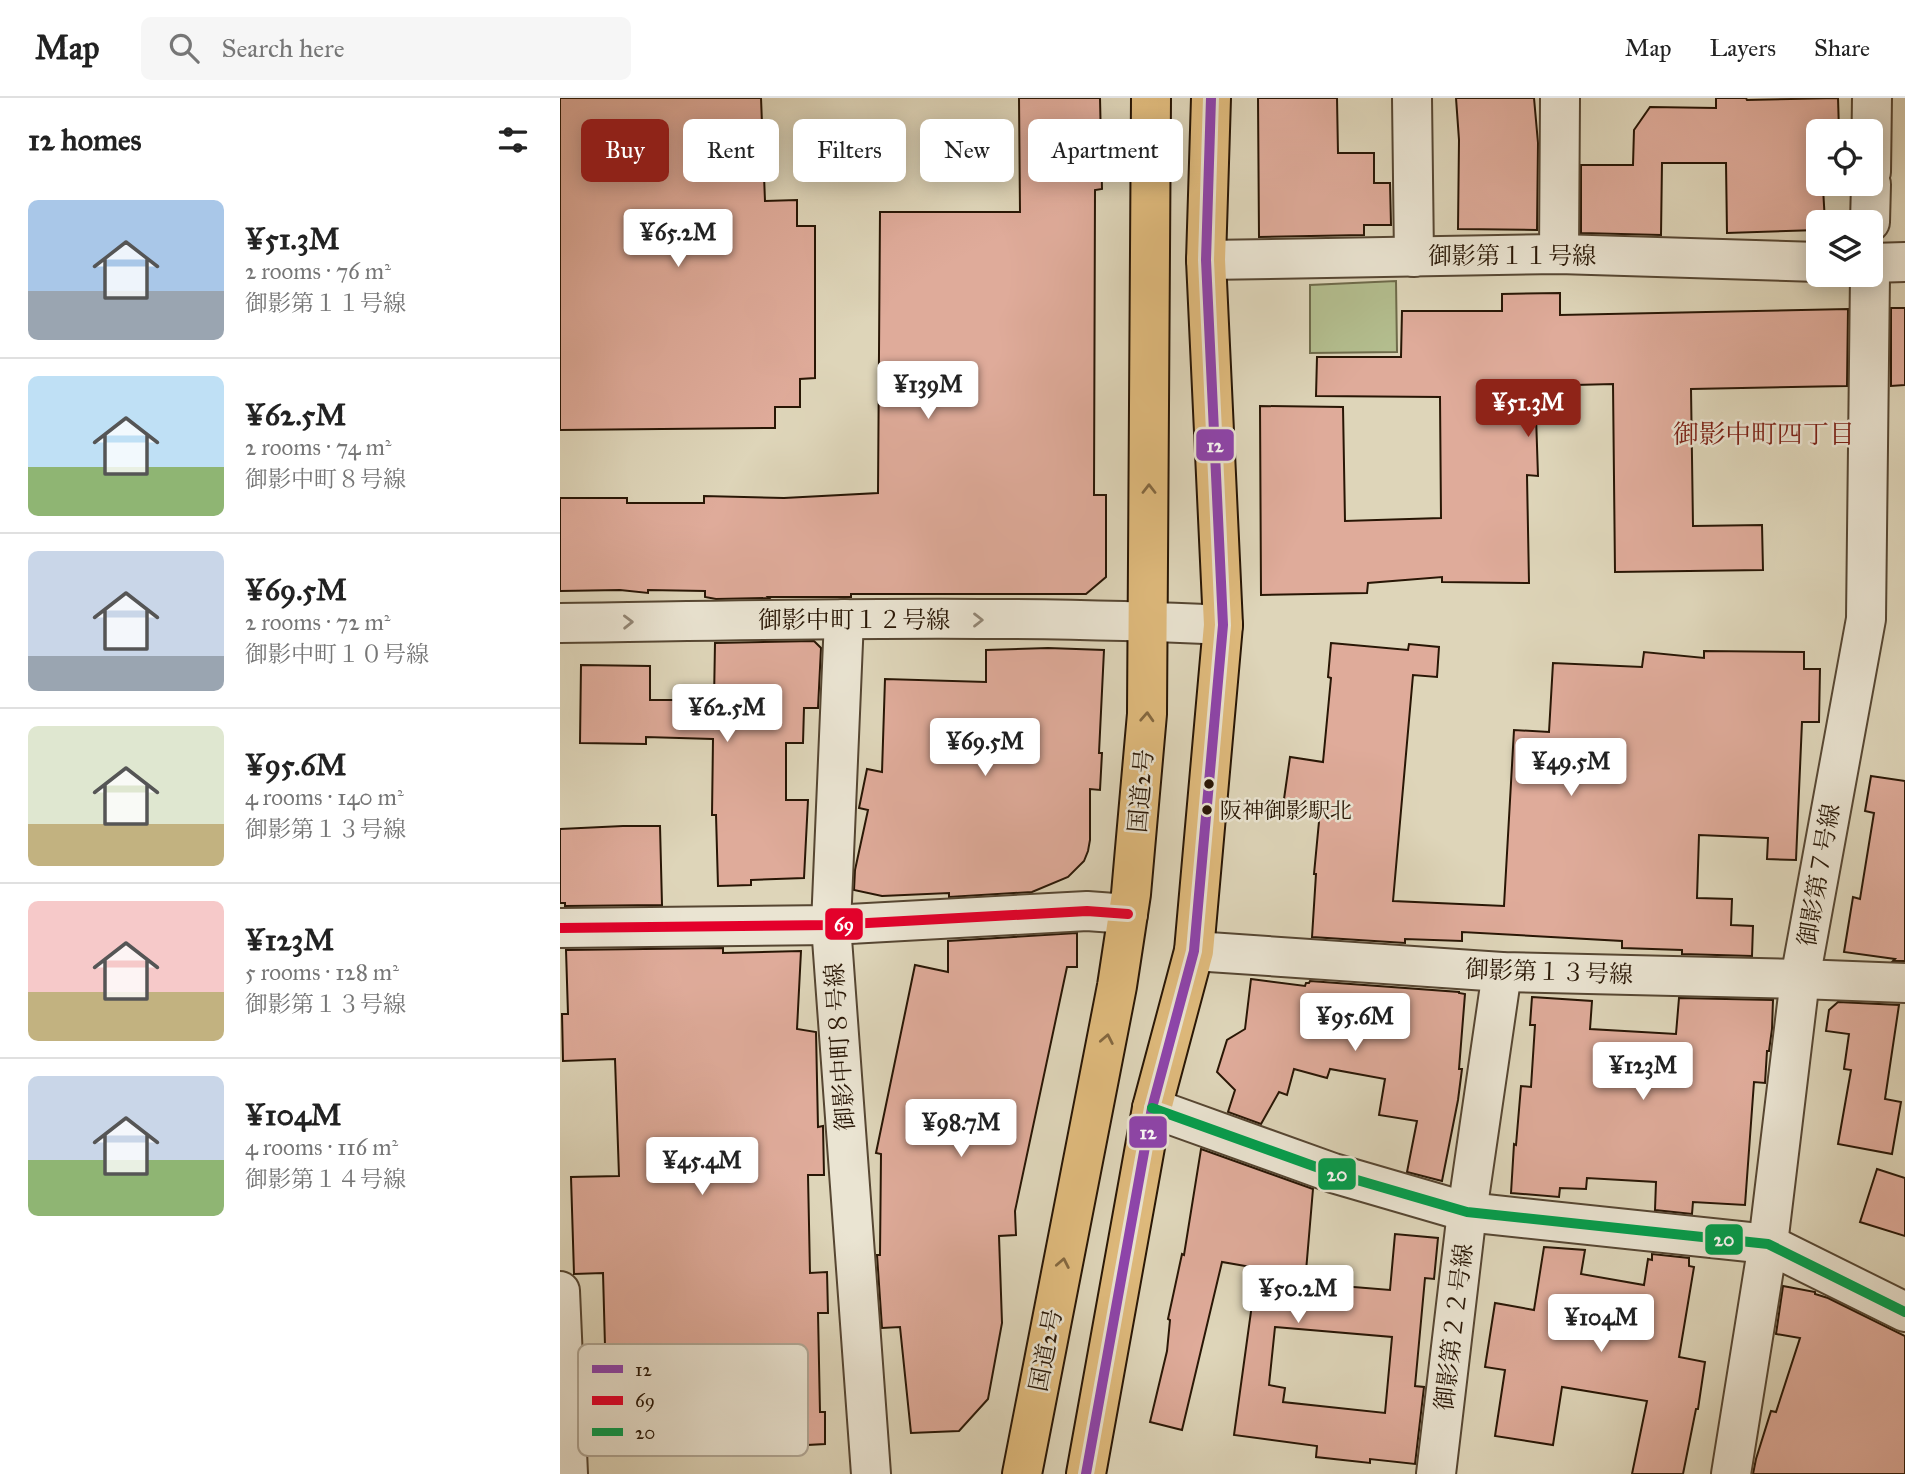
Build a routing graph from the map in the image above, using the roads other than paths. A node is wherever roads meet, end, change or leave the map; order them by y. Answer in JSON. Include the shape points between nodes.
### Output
{"nodes":[{"id":1,"x":1151,"y":98,"type":"edge"},
{"id":2,"x":1211,"y":98,"type":"edge"},
{"id":3,"x":1412,"y":98,"type":"edge"},
{"id":4,"x":1560,"y":98,"type":"edge"},
{"id":5,"x":1872,"y":98,"type":"edge"},
{"id":6,"x":1872,"y":119,"type":"edge"},
{"id":7,"x":1559,"y":254,"type":"junction"},
{"id":8,"x":1413,"y":257,"type":"junction"},
{"id":9,"x":1206,"y":260,"type":"junction"},
{"id":10,"x":1806,"y":262,"type":"edge"},
{"id":11,"x":1905,"y":262,"type":"edge"},
{"id":12,"x":1883,"y":263,"type":"edge"},
{"id":13,"x":1870,"y":287,"type":"edge"},
{"id":14,"x":844,"y":619,"type":"junction"},
{"id":15,"x":1148,"y":621,"type":"junction"},
{"id":16,"x":560,"y":623,"type":"edge"},
{"id":17,"x":1223,"y":625,"type":"junction"},
{"id":18,"x":1128,"y":914,"type":"junction"},
{"id":19,"x":831,"y":925,"type":"junction"},
{"id":20,"x":560,"y":928,"type":"edge"},
{"id":21,"x":1194,"y":951,"type":"junction"},
{"id":22,"x":1502,"y":972,"type":"junction"},
{"id":23,"x":1800,"y":979,"type":"junction"},
{"id":24,"x":1905,"y":984,"type":"edge"},
{"id":25,"x":1152,"y":1108,"type":"junction"},
{"id":26,"x":1467,"y":1212,"type":"junction"},
{"id":27,"x":1768,"y":1244,"type":"junction"},
{"id":28,"x":560,"y":1290,"type":"edge"},
{"id":29,"x":1905,"y":1312,"type":"edge"},
{"id":30,"x":568,"y":1474,"type":"edge"},
{"id":31,"x":870,"y":1474,"type":"edge"},
{"id":32,"x":1022,"y":1474,"type":"edge"},
{"id":33,"x":1086,"y":1474,"type":"edge"},
{"id":34,"x":1436,"y":1474,"type":"edge"},
{"id":35,"x":1731,"y":1474,"type":"edge"}],
"edges":[{"from":15,"to":1,"type":"highway","name":"国道2号","one_way":true},
{"from":2,"to":9,"type":"highway"},
{"from":3,"to":8,"type":"street"},
{"from":4,"to":7,"type":"street"},
{"from":5,"to":6,"type":"street"},
{"from":7,"to":8,"type":"street","name":"御影第１１号線"},
{"from":7,"to":10,"type":"street","name":"御影第１１号線"},
{"from":8,"to":9,"type":"street","name":"御影第１１号線"},
{"from":9,"to":17,"type":"highway"},
{"from":11,"to":12,"type":"street"},
{"from":13,"to":23,"type":"street","name":"御影第７号線","via":[[1866,619]]},
{"from":14,"to":15,"type":"street","name":"御影中町１２号線","one_way":true},
{"from":16,"to":14,"type":"street","name":"御影中町１２号線","one_way":true},
{"from":14,"to":19,"type":"street","name":"御影中町８号線"},
{"from":15,"to":17,"type":"street","name":"御影中町１２号線"},
{"from":18,"to":15,"type":"highway","name":"国道2号","one_way":true,"via":[[1146,727]]},
{"from":17,"to":21,"type":"highway"},
{"from":18,"to":19,"type":"street","via":[[1087,911]]},
{"from":32,"to":18,"type":"highway","name":"国道2号","one_way":true},
{"from":19,"to":20,"type":"street"},
{"from":19,"to":31,"type":"street","name":"御影中町８号線"},
{"from":21,"to":22,"type":"street","name":"御影第１３号線"},
{"from":21,"to":25,"type":"highway"},
{"from":22,"to":23,"type":"street","name":"御影第１３号線"},
{"from":22,"to":26,"type":"street","name":"御影第２２号線"},
{"from":23,"to":24,"type":"street","name":"御影第１３号線"},
{"from":23,"to":27,"type":"street","name":"御影第７号線"},
{"from":25,"to":26,"type":"street","via":[[1333,1173]]},
{"from":25,"to":33,"type":"highway"},
{"from":26,"to":27,"type":"street"},
{"from":26,"to":34,"type":"street","name":"御影第２２号線"},
{"from":27,"to":29,"type":"street"},
{"from":27,"to":35,"type":"street","name":"御影第７号線"},
{"from":28,"to":30,"type":"street"}]}
